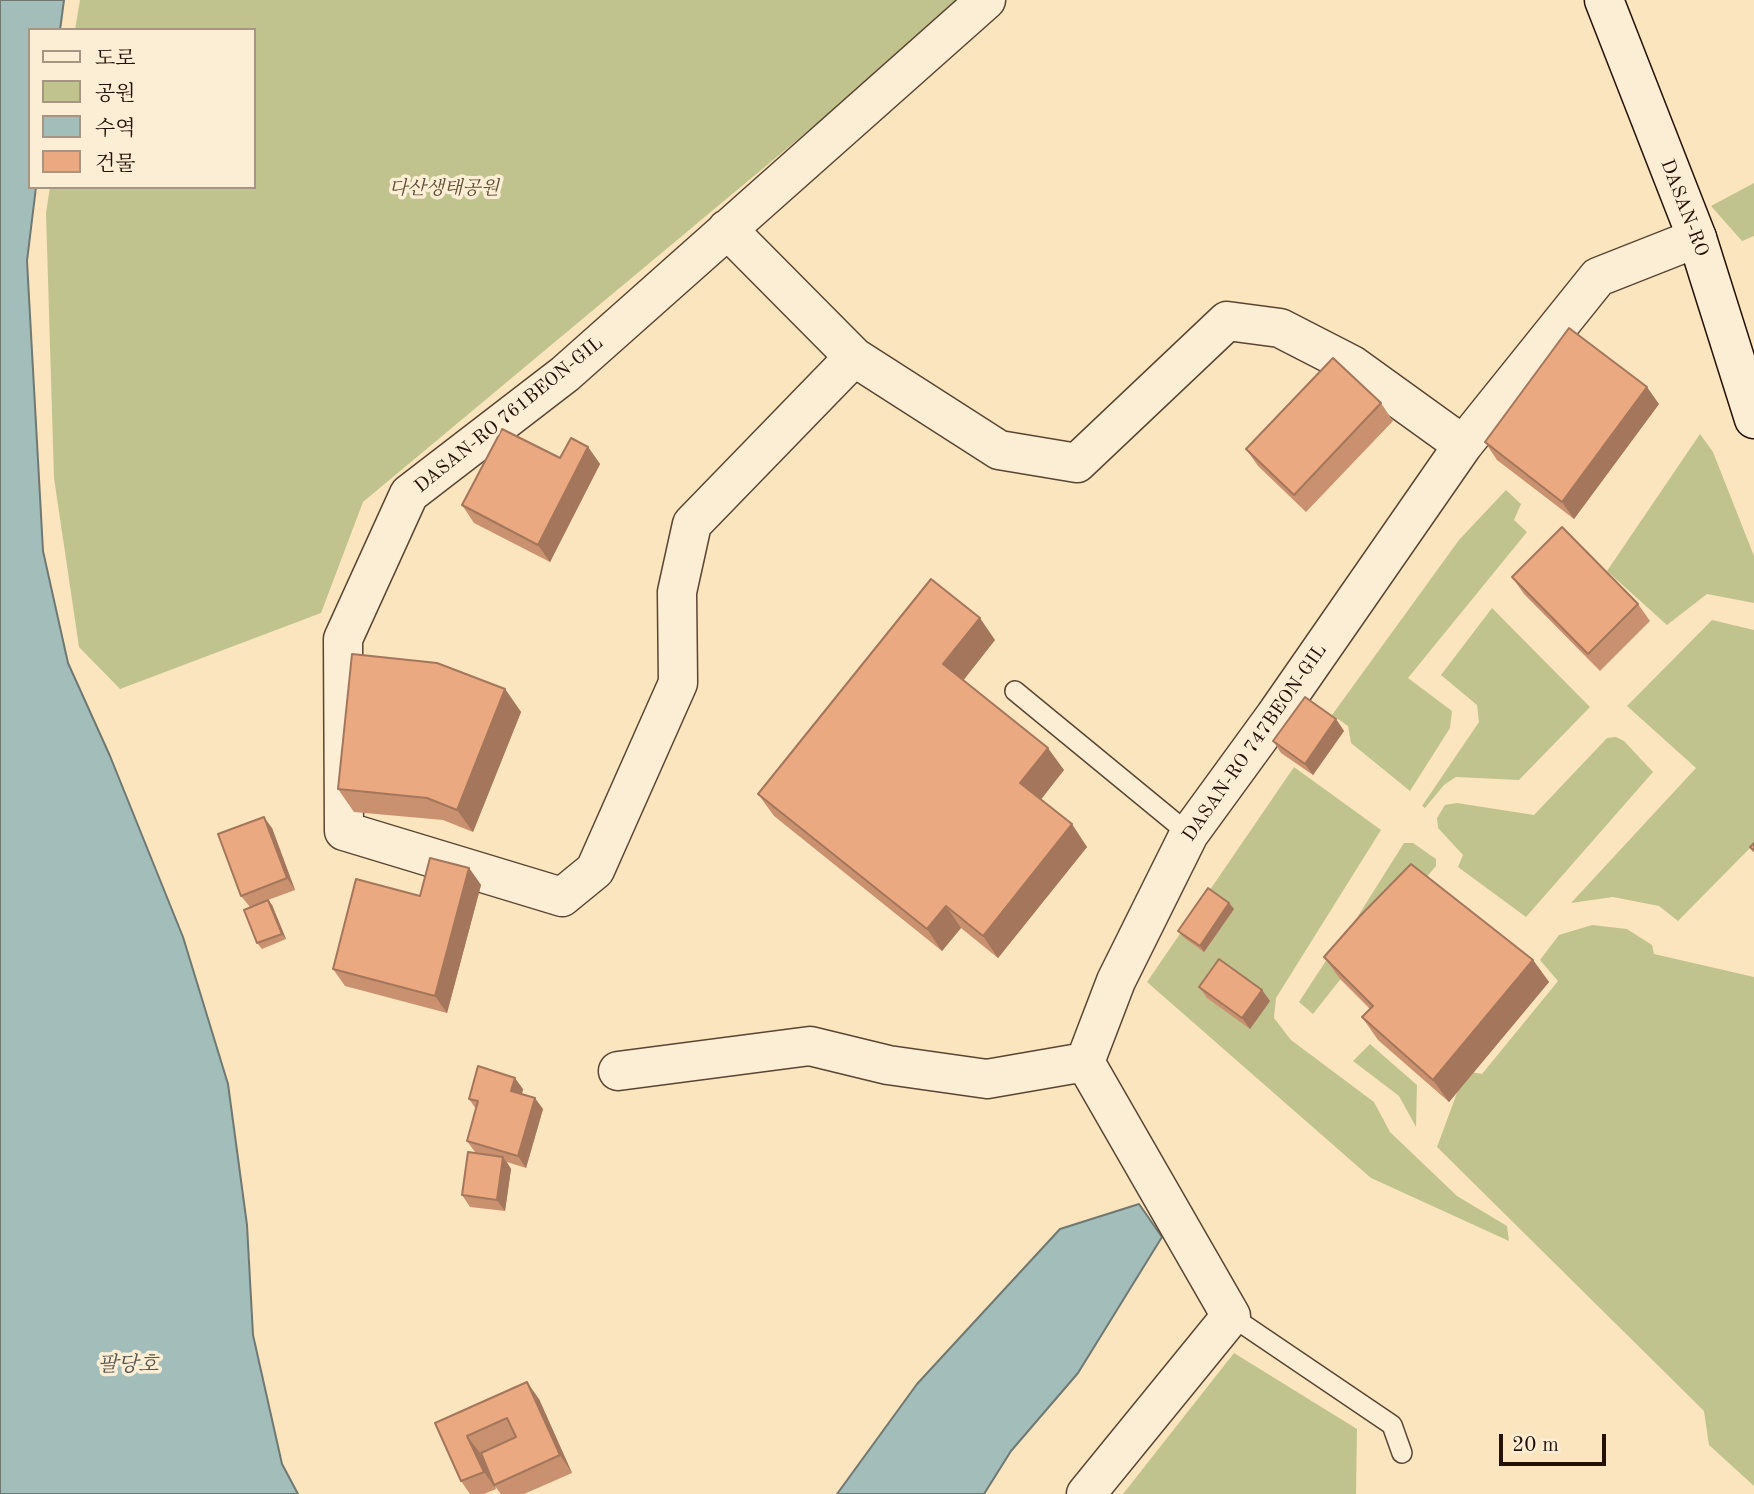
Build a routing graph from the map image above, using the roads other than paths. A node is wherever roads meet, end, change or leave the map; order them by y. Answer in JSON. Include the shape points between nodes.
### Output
{"nodes":[{"id":1,"x":986,"y":0,"type":"edge"},
{"id":2,"x":1604,"y":0,"type":"edge"},
{"id":3,"x":727,"y":229,"type":"junction"},
{"id":4,"x":1697,"y":238,"type":"junction"},
{"id":5,"x":854,"y":357,"type":"junction"},
{"id":6,"x":1754,"y":419,"type":"edge"},
{"id":7,"x":1463,"y":445,"type":"junction"},
{"id":8,"x":1015,"y":691,"type":"dead end"},
{"id":9,"x":1189,"y":834,"type":"junction"},
{"id":10,"x":1086,"y":1062,"type":"junction"},
{"id":11,"x":618,"y":1071,"type":"dead end"},
{"id":12,"x":1231,"y":1316,"type":"junction"},
{"id":13,"x":1402,"y":1453,"type":"dead end"},
{"id":14,"x":1086,"y":1494,"type":"edge"}],
"edges":[{"from":1,"to":3,"type":"street","name":"DASAN-RO 761BEON-GIL"},
{"from":2,"to":4,"type":"street","name":"DASAN-RO"},
{"from":3,"to":5,"type":"street"},
{"from":3,"to":5,"type":"street","name":"DASAN-RO 761BEON-GIL","via":[[565,374],[409,494],[343,639],[344,831],[562,897],[595,870],[678,683],[677,592],[692,524]]},
{"from":4,"to":6,"type":"street","name":"DASAN-RO"},
{"from":4,"to":7,"type":"street","name":"DASAN-RO 747BEON-GIL","via":[[1598,277]]},
{"from":5,"to":7,"type":"street","via":[[999,450],[1077,463],[1227,321],[1280,328],[1352,365]]},
{"from":7,"to":9,"type":"street","name":"DASAN-RO 747BEON-GIL"},
{"from":8,"to":9,"type":"lane"},
{"from":9,"to":10,"type":"street","name":"DASAN-RO 747BEON-GIL","via":[[1116,981]]},
{"from":10,"to":11,"type":"street","via":[[987,1079],[888,1065],[810,1046]]},
{"from":10,"to":12,"type":"street"},
{"from":12,"to":13,"type":"lane","via":[[1392,1425]]},
{"from":12,"to":14,"type":"street"}]}
